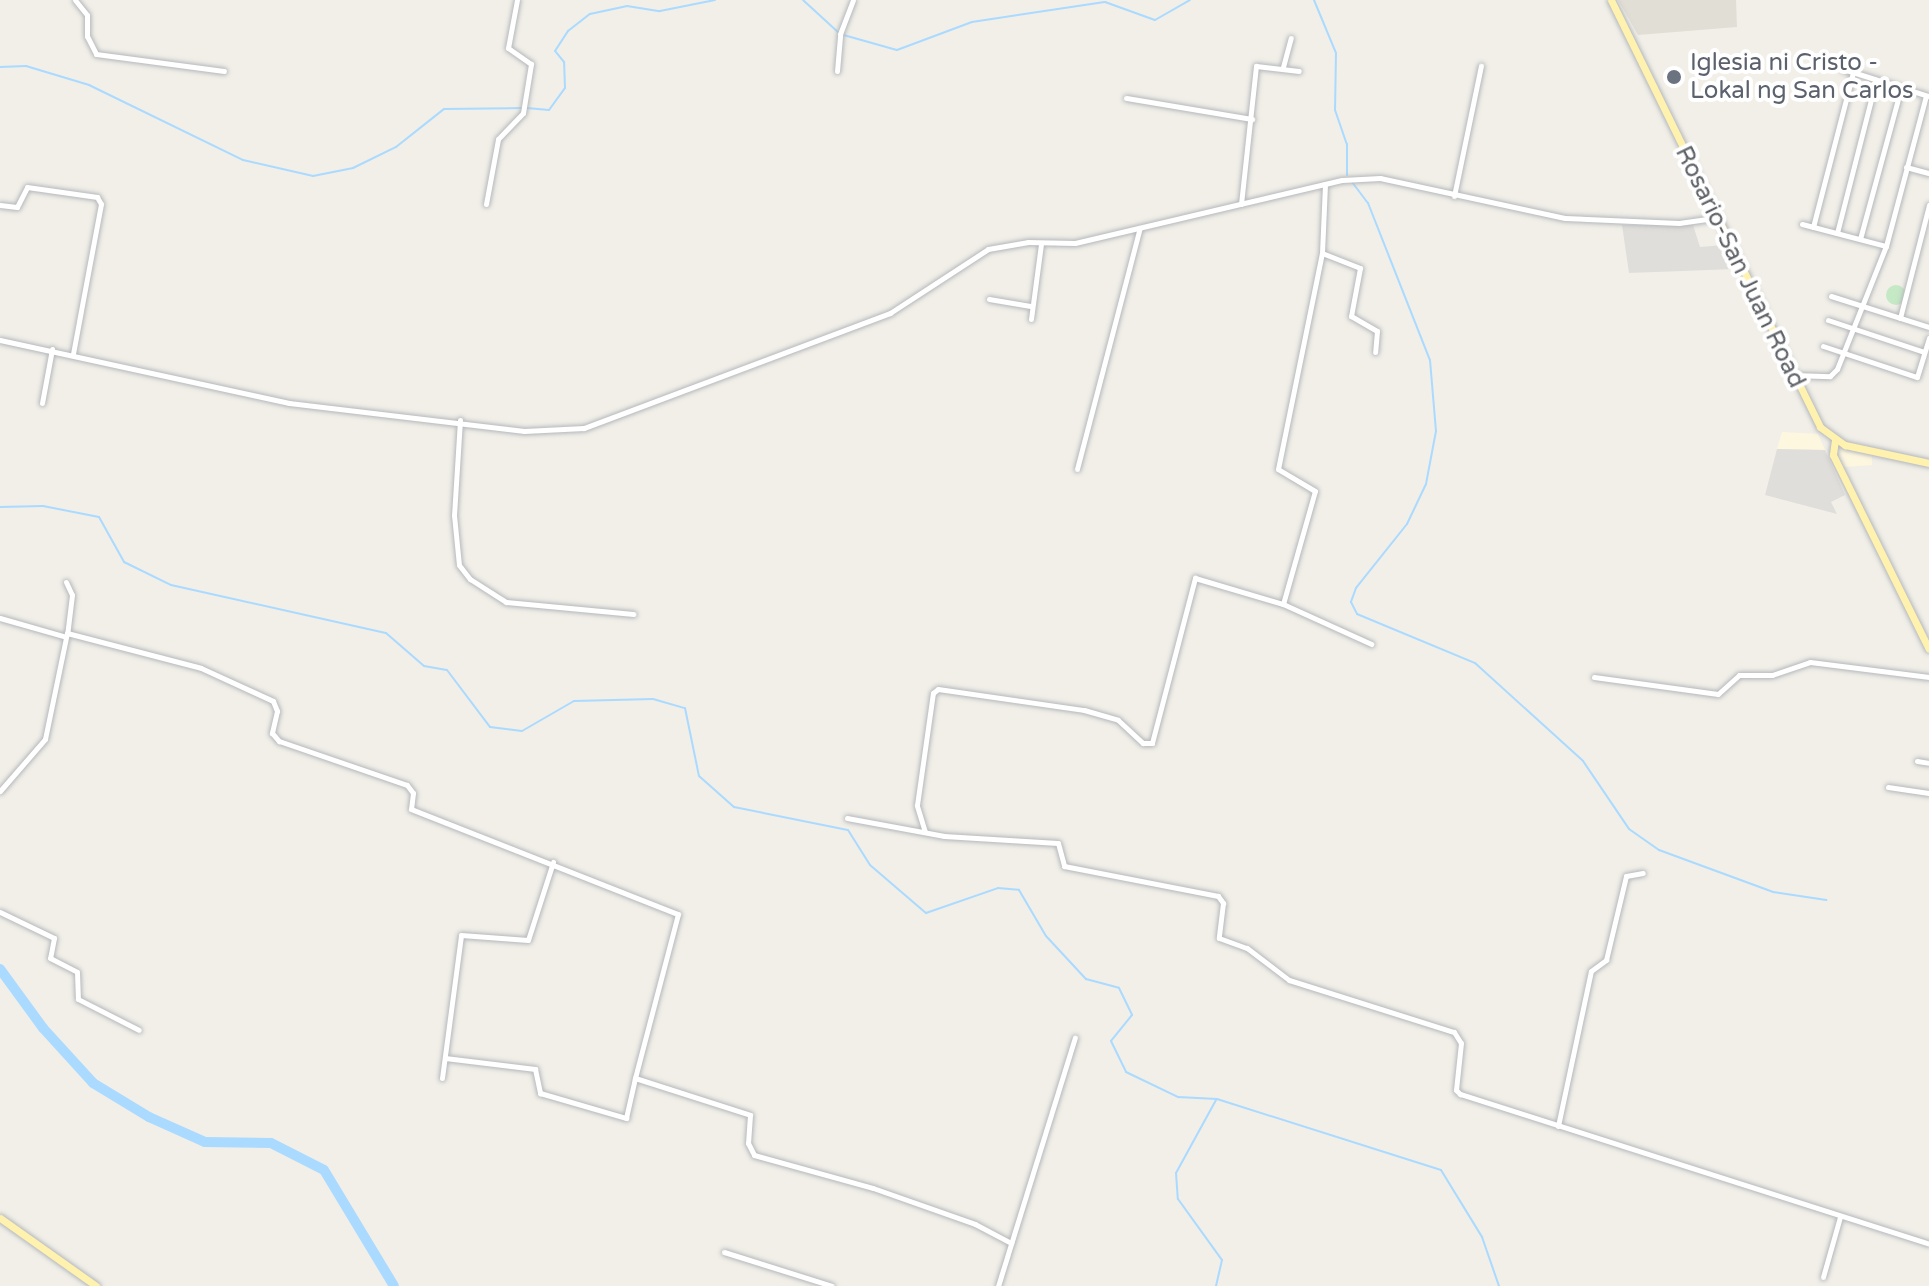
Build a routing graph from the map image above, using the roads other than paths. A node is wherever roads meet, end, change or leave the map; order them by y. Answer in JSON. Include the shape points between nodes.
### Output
{"nodes":[{"id":1,"x":75,"y":0,"type":"edge"},
{"id":2,"x":517,"y":0,"type":"edge"},
{"id":3,"x":853,"y":0,"type":"edge"},
{"id":4,"x":1611,"y":0,"type":"edge"},
{"id":5,"x":1291,"y":38,"type":"dead end"},
{"id":6,"x":1481,"y":66,"type":"dead end"},
{"id":7,"x":1283,"y":67,"type":"junction"},
{"id":8,"x":1843,"y":69,"type":"dead end"},
{"id":9,"x":224,"y":71,"type":"dead end"},
{"id":10,"x":837,"y":71,"type":"dead end"},
{"id":11,"x":1299,"y":71,"type":"dead end"},
{"id":12,"x":1853,"y":72,"type":"junction"},
{"id":13,"x":1876,"y":80,"type":"junction"},
{"id":14,"x":1901,"y":88,"type":"junction"},
{"id":15,"x":1928,"y":96,"type":"edge"},
{"id":16,"x":1126,"y":98,"type":"dead end"},
{"id":17,"x":1252,"y":119,"type":"junction"},
{"id":18,"x":1906,"y":167,"type":"junction"},
{"id":19,"x":1929,"y":173,"type":"edge"},
{"id":20,"x":1325,"y":184,"type":"junction"},
{"id":21,"x":1454,"y":196,"type":"junction"},
{"id":22,"x":486,"y":204,"type":"dead end"},
{"id":23,"x":1241,"y":204,"type":"junction"},
{"id":24,"x":0,"y":205,"type":"edge"},
{"id":25,"x":1929,"y":205,"type":"edge"},
{"id":26,"x":1716,"y":218,"type":"junction"},
{"id":27,"x":1802,"y":224,"type":"dead end"},
{"id":28,"x":1813,"y":227,"type":"junction"},
{"id":29,"x":1140,"y":228,"type":"junction"},
{"id":30,"x":1837,"y":233,"type":"junction"},
{"id":31,"x":1860,"y":239,"type":"junction"},
{"id":32,"x":1041,"y":244,"type":"junction"},
{"id":33,"x":1886,"y":246,"type":"junction"},
{"id":34,"x":1322,"y":253,"type":"junction"},
{"id":35,"x":1831,"y":296,"type":"dead end"},
{"id":36,"x":989,"y":299,"type":"dead end"},
{"id":37,"x":1030,"y":306,"type":"junction"},
{"id":38,"x":1863,"y":306,"type":"junction"},
{"id":39,"x":1900,"y":318,"type":"junction"},
{"id":40,"x":1031,"y":319,"type":"dead end"},
{"id":41,"x":1828,"y":320,"type":"dead end"},
{"id":42,"x":1929,"y":327,"type":"edge"},
{"id":43,"x":1853,"y":329,"type":"junction"},
{"id":44,"x":1929,"y":338,"type":"edge"},
{"id":45,"x":0,"y":340,"type":"edge"},
{"id":46,"x":1823,"y":346,"type":"dead end"},
{"id":47,"x":52,"y":349,"type":"junction"},
{"id":48,"x":1375,"y":352,"type":"dead end"},
{"id":49,"x":1924,"y":352,"type":"junction"},
{"id":50,"x":73,"y":353,"type":"junction"},
{"id":51,"x":1844,"y":353,"type":"junction"},
{"id":52,"x":1792,"y":375,"type":"junction"},
{"id":53,"x":42,"y":403,"type":"dead end"},
{"id":54,"x":460,"y":420,"type":"junction"},
{"id":55,"x":1835,"y":440,"type":"junction"},
{"id":56,"x":1929,"y":463,"type":"edge"},
{"id":57,"x":1077,"y":469,"type":"dead end"},
{"id":58,"x":66,"y":582,"type":"dead end"},
{"id":59,"x":1283,"y":604,"type":"junction"},
{"id":60,"x":633,"y":614,"type":"dead end"},
{"id":61,"x":0,"y":618,"type":"edge"},
{"id":62,"x":65,"y":635,"type":"junction"},
{"id":63,"x":1371,"y":644,"type":"dead end"},
{"id":64,"x":1929,"y":649,"type":"edge"},
{"id":65,"x":1594,"y":677,"type":"dead end"},
{"id":66,"x":1929,"y":677,"type":"edge"},
{"id":67,"x":1917,"y":761,"type":"dead end"},
{"id":68,"x":1929,"y":763,"type":"edge"},
{"id":69,"x":1888,"y":787,"type":"dead end"},
{"id":70,"x":0,"y":791,"type":"edge"},
{"id":71,"x":1929,"y":793,"type":"edge"},
{"id":72,"x":847,"y":818,"type":"dead end"},
{"id":73,"x":926,"y":833,"type":"junction"},
{"id":74,"x":553,"y":862,"type":"junction"},
{"id":75,"x":1643,"y":873,"type":"dead end"},
{"id":76,"x":0,"y":912,"type":"edge"},
{"id":77,"x":139,"y":1030,"type":"dead end"},
{"id":78,"x":1075,"y":1038,"type":"dead end"},
{"id":79,"x":445,"y":1058,"type":"junction"},
{"id":80,"x":442,"y":1078,"type":"dead end"},
{"id":81,"x":635,"y":1078,"type":"junction"},
{"id":82,"x":1558,"y":1126,"type":"junction"},
{"id":83,"x":1840,"y":1217,"type":"junction"},
{"id":84,"x":0,"y":1218,"type":"edge"},
{"id":85,"x":1011,"y":1243,"type":"junction"},
{"id":86,"x":1929,"y":1244,"type":"edge"},
{"id":87,"x":724,"y":1252,"type":"dead end"},
{"id":88,"x":1823,"y":1277,"type":"dead end"},
{"id":89,"x":96,"y":1286,"type":"edge"},
{"id":90,"x":832,"y":1286,"type":"edge"},
{"id":91,"x":998,"y":1286,"type":"edge"}],
"edges":[{"from":1,"to":9,"type":"street","via":[[87,15],[87,36],[96,54]]},
{"from":2,"to":22,"type":"street","via":[[508,48],[531,64],[523,113],[498,139]]},
{"from":3,"to":10,"type":"street","via":[[840,34]]},
{"from":4,"to":26,"type":"main road","name":"Rosario-San Juan Road"},
{"from":5,"to":7,"type":"street"},
{"from":6,"to":21,"type":"street"},
{"from":7,"to":11,"type":"street"},
{"from":7,"to":17,"type":"street","via":[[1256,66]]},
{"from":8,"to":12,"type":"street"},
{"from":12,"to":13,"type":"street"},
{"from":12,"to":28,"type":"street"},
{"from":13,"to":14,"type":"street"},
{"from":13,"to":30,"type":"street"},
{"from":14,"to":15,"type":"street"},
{"from":14,"to":31,"type":"street"},
{"from":15,"to":18,"type":"street"},
{"from":16,"to":17,"type":"street"},
{"from":17,"to":23,"type":"street"},
{"from":18,"to":19,"type":"street"},
{"from":18,"to":33,"type":"street"},
{"from":20,"to":21,"type":"street","via":[[1380,178]]},
{"from":20,"to":23,"type":"street"},
{"from":20,"to":34,"type":"street"},
{"from":21,"to":26,"type":"street","via":[[1565,218],[1679,223]]},
{"from":23,"to":29,"type":"street"},
{"from":24,"to":50,"type":"street","via":[[17,207],[27,187],[97,197],[101,204]]},
{"from":25,"to":39,"type":"street"},
{"from":26,"to":52,"type":"main road","name":"Rosario-San Juan Road"},
{"from":27,"to":28,"type":"street"},
{"from":28,"to":30,"type":"street"},
{"from":29,"to":32,"type":"street","via":[[1075,243]]},
{"from":29,"to":57,"type":"street"},
{"from":30,"to":31,"type":"street"},
{"from":31,"to":33,"type":"street"},
{"from":32,"to":37,"type":"street"},
{"from":32,"to":54,"type":"street","via":[[988,249],[890,313],[600,426],[524,431]]},
{"from":33,"to":38,"type":"street"},
{"from":34,"to":48,"type":"street","via":[[1360,268],[1351,316],[1377,331]]},
{"from":34,"to":59,"type":"street","via":[[1279,464],[1280,473],[1311,484],[1315,491]]},
{"from":35,"to":38,"type":"street"},
{"from":36,"to":37,"type":"street"},
{"from":37,"to":40,"type":"street"},
{"from":38,"to":39,"type":"street"},
{"from":38,"to":43,"type":"street"},
{"from":39,"to":42,"type":"street"},
{"from":41,"to":43,"type":"street"},
{"from":43,"to":49,"type":"street"},
{"from":43,"to":51,"type":"street"},
{"from":44,"to":49,"type":"street"},
{"from":45,"to":47,"type":"street"},
{"from":46,"to":51,"type":"street"},
{"from":47,"to":50,"type":"street"},
{"from":47,"to":53,"type":"street"},
{"from":49,"to":51,"type":"street","via":[[1917,377]]},
{"from":50,"to":54,"type":"street","via":[[289,403]]},
{"from":51,"to":52,"type":"street","via":[[1830,376]]},
{"from":52,"to":55,"type":"main road","name":"Rosario-San Juan Road","via":[[1820,427]]},
{"from":54,"to":60,"type":"street","via":[[454,515],[459,565],[470,579],[506,602]]},
{"from":55,"to":56,"type":"main road"},
{"from":55,"to":64,"type":"main road","via":[[1833,455]]},
{"from":58,"to":62,"type":"street","via":[[72,595]]},
{"from":59,"to":63,"type":"street"},
{"from":59,"to":73,"type":"street","via":[[1195,578],[1152,743],[1143,743],[1118,720],[1084,710],[938,689],[932,699],[917,805]]},
{"from":61,"to":62,"type":"street"},
{"from":62,"to":70,"type":"street","via":[[45,739]]},
{"from":62,"to":74,"type":"street","via":[[201,668],[273,701],[272,733],[279,741],[407,785],[413,793],[411,809]]},
{"from":65,"to":66,"type":"street","via":[[1718,694],[1739,675],[1772,675],[1810,662]]},
{"from":67,"to":68,"type":"street"},
{"from":69,"to":71,"type":"street"},
{"from":72,"to":73,"type":"street"},
{"from":73,"to":82,"type":"street","via":[[1058,843],[1064,866],[1218,896],[1223,903],[1219,938],[1247,948],[1289,980],[1454,1032],[1461,1043],[1456,1090],[1460,1094]]},
{"from":74,"to":79,"type":"street","via":[[528,940],[461,935]]},
{"from":74,"to":81,"type":"street","via":[[678,914]]},
{"from":75,"to":82,"type":"street","via":[[1626,876],[1606,960],[1591,971]]},
{"from":76,"to":77,"type":"street","via":[[54,938],[50,958],[77,972],[78,999]]},
{"from":78,"to":85,"type":"street"},
{"from":79,"to":80,"type":"street"},
{"from":79,"to":81,"type":"street","via":[[535,1069],[540,1093],[626,1118]]},
{"from":81,"to":85,"type":"street","via":[[750,1115],[748,1143],[754,1155],[873,1188],[975,1224]]},
{"from":82,"to":83,"type":"street"},
{"from":83,"to":86,"type":"street"},
{"from":83,"to":88,"type":"street"},
{"from":84,"to":89,"type":"main road"},
{"from":85,"to":91,"type":"street"},
{"from":87,"to":90,"type":"street"}]}
